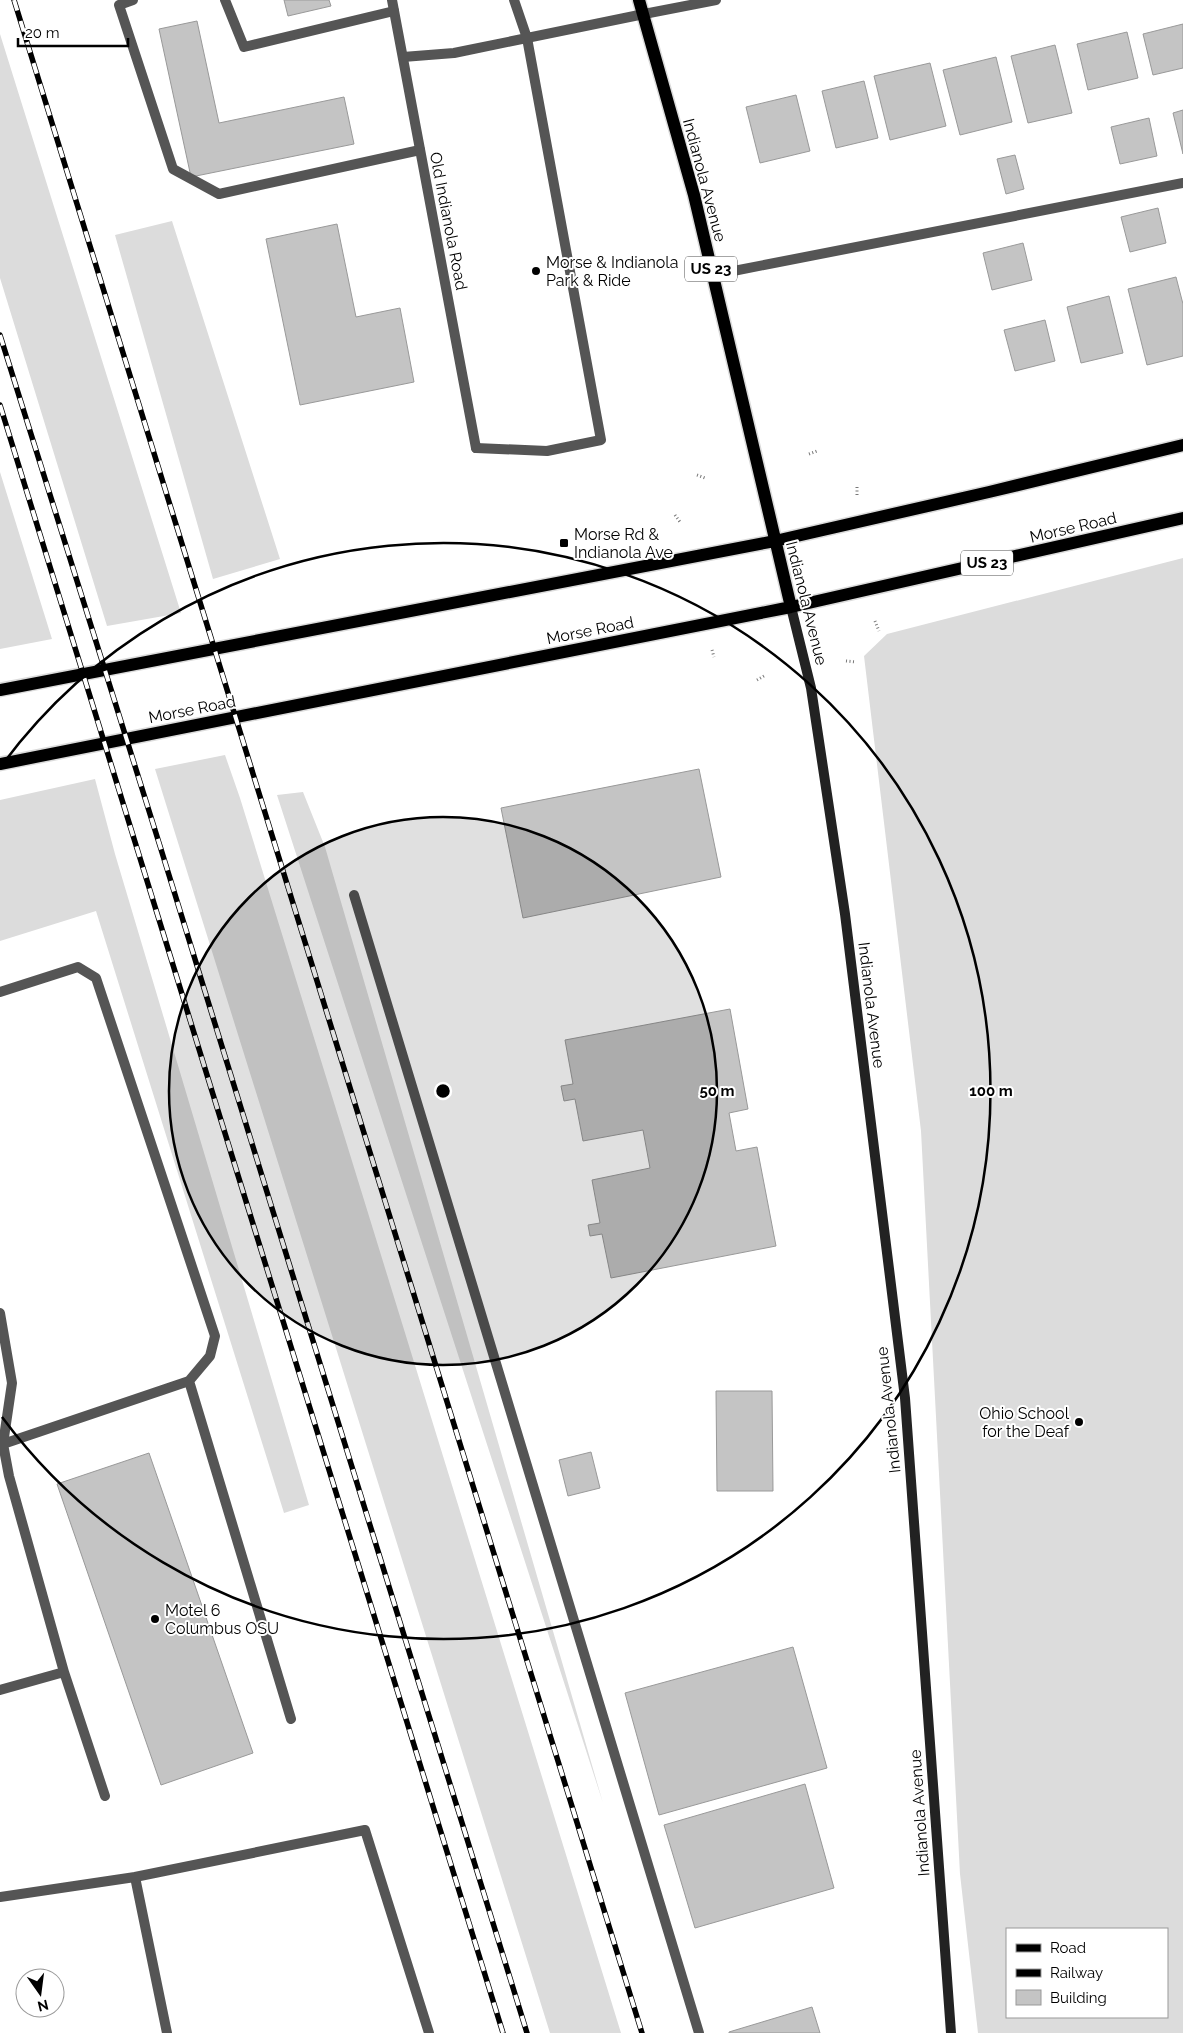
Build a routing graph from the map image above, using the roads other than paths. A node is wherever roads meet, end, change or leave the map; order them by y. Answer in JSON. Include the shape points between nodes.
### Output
{"nodes":[{"id":1,"x":132,"y":0,"type":"edge"},
{"id":2,"x":225,"y":0,"type":"edge"},
{"id":3,"x":514,"y":0,"type":"edge"},
{"id":4,"x":639,"y":0,"type":"edge"},
{"id":5,"x":716,"y":0,"type":"edge"},
{"id":6,"x":393,"y":5,"type":"edge"},
{"id":7,"x":644,"y":14,"type":"junction"},
{"id":8,"x":527,"y":38,"type":"junction"},
{"id":9,"x":403,"y":57,"type":"junction"},
{"id":10,"x":420,"y":150,"type":"junction"},
{"id":11,"x":1183,"y":183,"type":"edge"},
{"id":12,"x":713,"y":275,"type":"junction"},
{"id":13,"x":1183,"y":445,"type":"edge"},
{"id":14,"x":1183,"y":518,"type":"edge"},
{"id":15,"x":775,"y":540,"type":"junction"},
{"id":16,"x":791,"y":607,"type":"junction"},
{"id":17,"x":0,"y":690,"type":"edge"},
{"id":18,"x":0,"y":764,"type":"edge"},
{"id":19,"x":354,"y":895,"type":"dead end"},
{"id":20,"x":0,"y":992,"type":"edge"},
{"id":21,"x":0,"y":1313,"type":"edge"},
{"id":22,"x":189,"y":1381,"type":"junction"},
{"id":23,"x":3,"y":1444,"type":"junction"},
{"id":24,"x":64,"y":1672,"type":"junction"},
{"id":25,"x":0,"y":1690,"type":"edge"},
{"id":26,"x":291,"y":1719,"type":"dead end"},
{"id":27,"x":105,"y":1796,"type":"dead end"},
{"id":28,"x":135,"y":1877,"type":"junction"},
{"id":29,"x":0,"y":1897,"type":"edge"},
{"id":30,"x":167,"y":2033,"type":"edge"},
{"id":31,"x":429,"y":2033,"type":"edge"},
{"id":32,"x":699,"y":2033,"type":"edge"},
{"id":33,"x":951,"y":2033,"type":"edge"}],
"edges":[{"from":1,"to":10,"type":"street","via":[[119,5],[173,169],[219,194]]},
{"from":2,"to":6,"type":"street","via":[[244,47]]},
{"from":3,"to":8,"type":"street"},
{"from":4,"to":7,"type":"main road","name":"Indianola Avenue","number":"US 23"},
{"from":5,"to":7,"type":"street"},
{"from":6,"to":9,"type":"street","name":"Old Indianola Road"},
{"from":7,"to":8,"type":"street"},
{"from":7,"to":12,"type":"main road","name":"Indianola Avenue","number":"US 23"},
{"from":8,"to":9,"type":"street","via":[[454,53]]},
{"from":8,"to":10,"type":"street","name":"Old Indianola Road","via":[[601,440],[547,451],[476,448]]},
{"from":9,"to":10,"type":"street","name":"Old Indianola Road"},
{"from":11,"to":12,"type":"street"},
{"from":12,"to":15,"type":"main road","name":"Indianola Avenue","number":"US 23"},
{"from":13,"to":15,"type":"main road"},
{"from":14,"to":16,"type":"main road","name":"Morse Road","number":"US 23"},
{"from":15,"to":16,"type":"main road","name":"Indianola Avenue","number":"US 23"},
{"from":15,"to":17,"type":"main road"},
{"from":16,"to":18,"type":"main road","name":"Morse Road"},
{"from":16,"to":33,"type":"main road","name":"Indianola Avenue","via":[[811,688],[845,914],[905,1398]]},
{"from":19,"to":32,"type":"street"},
{"from":20,"to":22,"type":"street","via":[[78,968],[96,978],[215,1336],[210,1356]]},
{"from":21,"to":23,"type":"street","via":[[12,1383]]},
{"from":22,"to":23,"type":"street"},
{"from":22,"to":26,"type":"street"},
{"from":23,"to":24,"type":"street","via":[[14,1497]]},
{"from":24,"to":25,"type":"street"},
{"from":24,"to":27,"type":"street"},
{"from":28,"to":29,"type":"street"},
{"from":28,"to":30,"type":"street"},
{"from":28,"to":31,"type":"street","via":[[365,1830]]}]}
